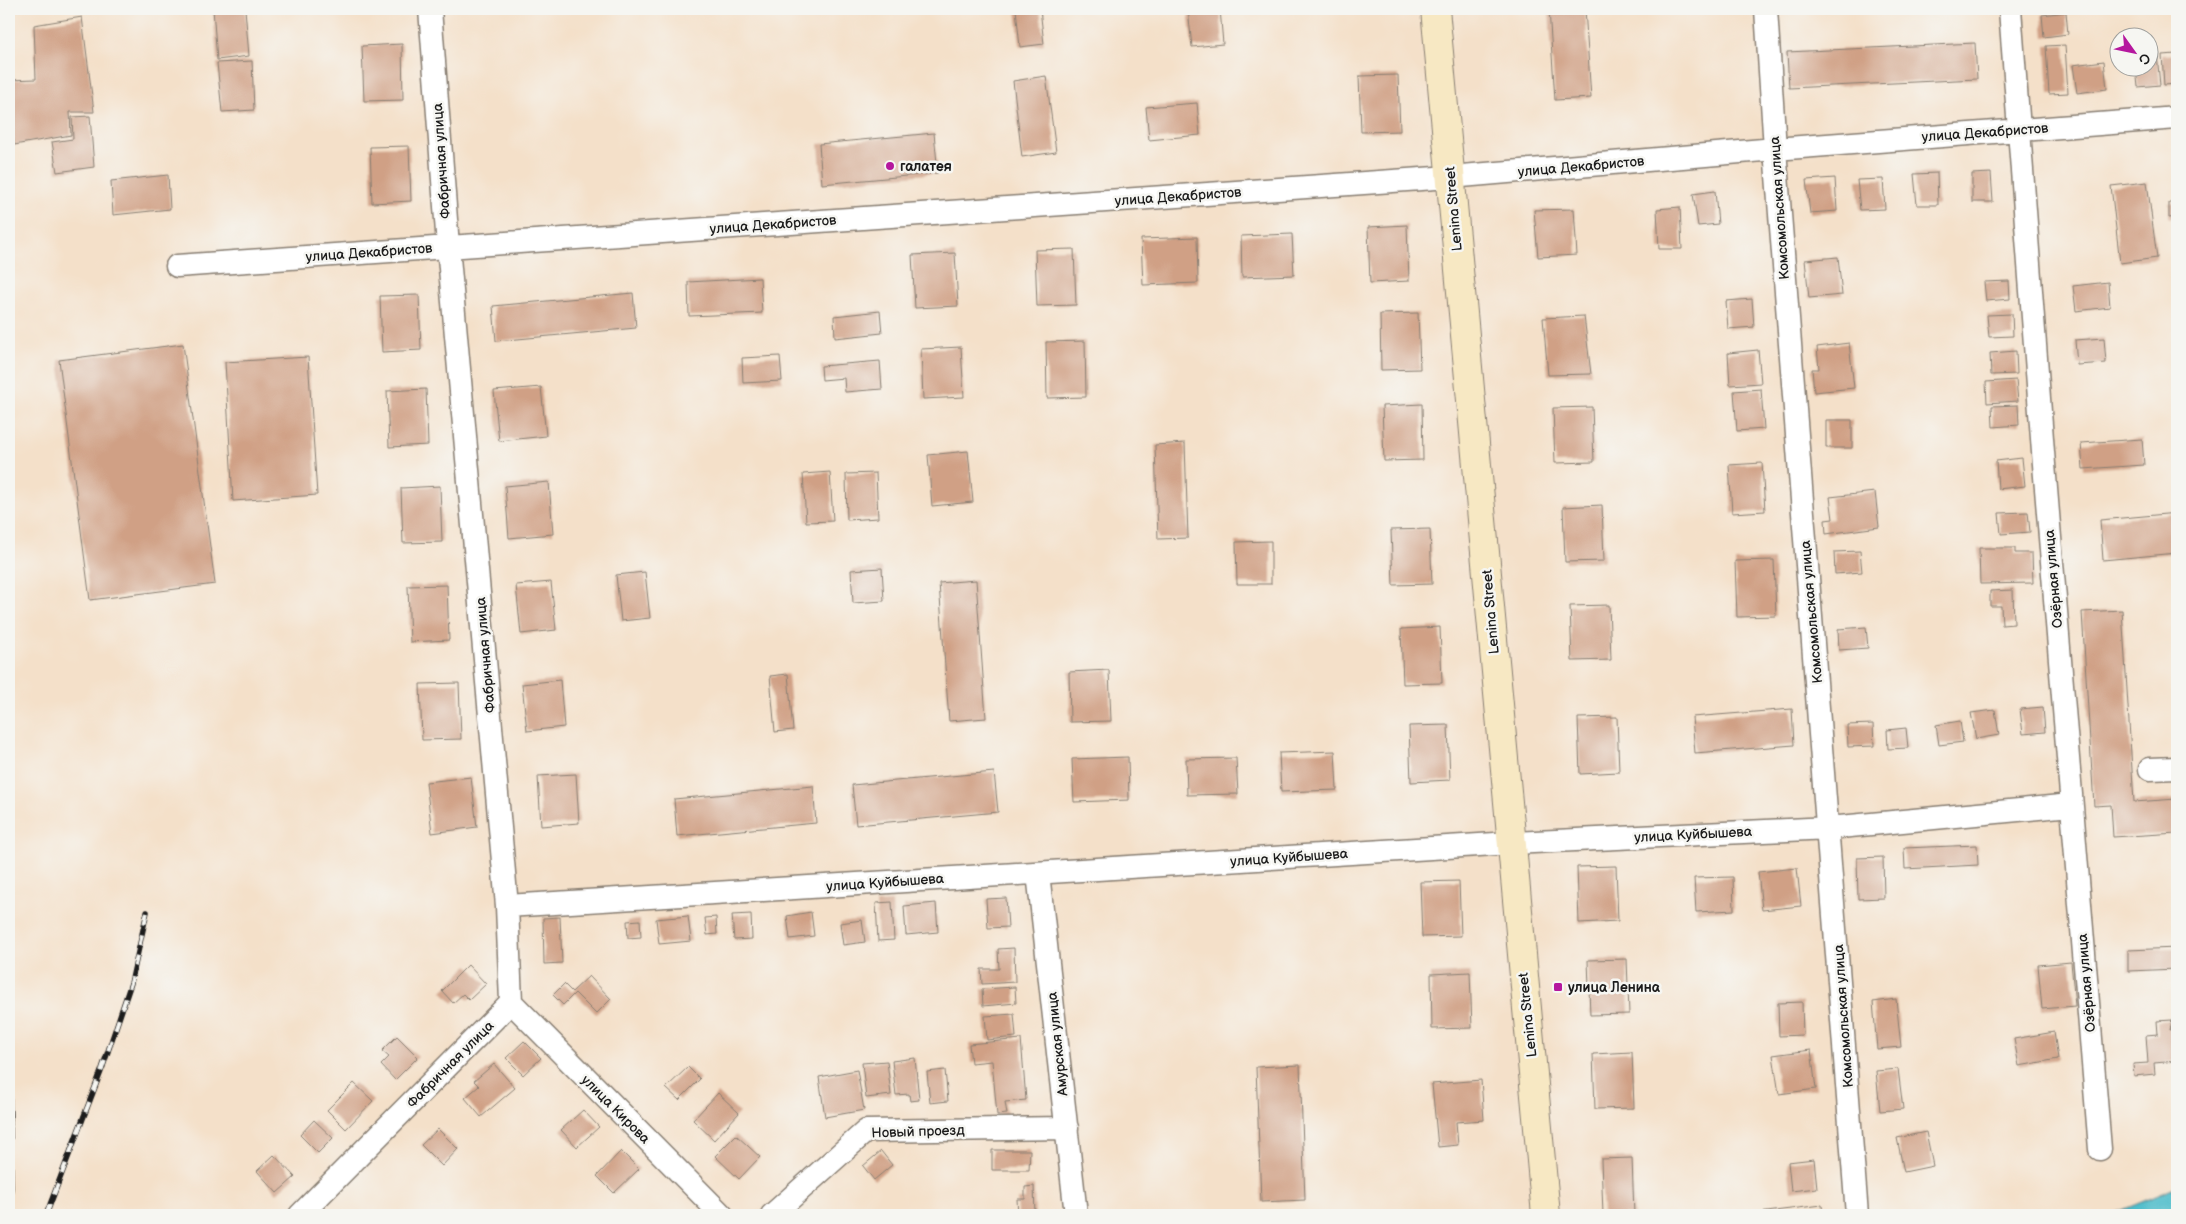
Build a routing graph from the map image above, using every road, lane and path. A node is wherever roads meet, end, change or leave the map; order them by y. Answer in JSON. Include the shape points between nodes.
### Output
{"nodes":[{"id":1,"x":430,"y":9,"type":"edge"},
{"id":2,"x":1436,"y":9,"type":"edge"},
{"id":3,"x":1766,"y":9,"type":"edge"},
{"id":4,"x":2010,"y":9,"type":"edge"},
{"id":5,"x":2177,"y":118,"type":"edge"},
{"id":6,"x":2020,"y":129,"type":"junction"},
{"id":7,"x":1775,"y":149,"type":"junction"},
{"id":8,"x":1450,"y":177,"type":"junction"},
{"id":9,"x":448,"y":246,"type":"junction"},
{"id":10,"x":177,"y":266,"type":"dead end"},
{"id":11,"x":2177,"y":768,"type":"edge"},
{"id":12,"x":2150,"y":770,"type":"dead end"},
{"id":13,"x":2071,"y":805,"type":"junction"},
{"id":14,"x":1829,"y":828,"type":"junction"},
{"id":15,"x":1511,"y":843,"type":"junction"},
{"id":16,"x":1038,"y":873,"type":"junction"},
{"id":17,"x":507,"y":906,"type":"junction"},
{"id":18,"x":511,"y":1002,"type":"junction"},
{"id":19,"x":1067,"y":1128,"type":"junction"},
{"id":20,"x":2100,"y":1149,"type":"dead end"},
{"id":21,"x":300,"y":1215,"type":"edge"},
{"id":22,"x":722,"y":1215,"type":"edge"},
{"id":23,"x":772,"y":1215,"type":"edge"},
{"id":24,"x":1076,"y":1215,"type":"edge"},
{"id":25,"x":1546,"y":1215,"type":"edge"},
{"id":26,"x":1857,"y":1215,"type":"edge"}],
"edges":[{"from":1,"to":9,"type":"street","name":"Фабричная улица"},
{"from":2,"to":8,"type":"main road","name":"Lenina Street"},
{"from":3,"to":7,"type":"street","name":"Комсомольская улица"},
{"from":4,"to":6,"type":"street","name":"Озёрная улица"},
{"from":5,"to":6,"type":"street","name":"улица Декабристов"},
{"from":6,"to":7,"type":"street","name":"улица Декабристов"},
{"from":6,"to":13,"type":"street","name":"Озёрная улица"},
{"from":7,"to":8,"type":"street","name":"улица Декабристов"},
{"from":7,"to":14,"type":"street","name":"Комсомольская улица"},
{"from":8,"to":9,"type":"street","name":"улица Декабристов"},
{"from":8,"to":15,"type":"main road","name":"Lenina Street"},
{"from":9,"to":10,"type":"street","name":"улица Декабристов"},
{"from":9,"to":17,"type":"street","name":"Фабричная улица"},
{"from":11,"to":12,"type":"street"},
{"from":13,"to":14,"type":"street","name":"улица Куйбышева"},
{"from":13,"to":20,"type":"street","name":"Озёрная улица"},
{"from":14,"to":15,"type":"street","name":"улица Куйбышева"},
{"from":14,"to":26,"type":"street","name":"Комсомольская улица"},
{"from":15,"to":16,"type":"street","name":"улица Куйбышева"},
{"from":15,"to":25,"type":"main road","name":"Lenina Street"},
{"from":16,"to":17,"type":"street","name":"улица Куйбышева"},
{"from":16,"to":19,"type":"street","name":"Амурская улица"},
{"from":17,"to":18,"type":"street","name":"Фабричная улица"},
{"from":18,"to":21,"type":"street","name":"Фабричная улица"},
{"from":18,"to":22,"type":"street","name":"улица Кирова"},
{"from":19,"to":23,"type":"street","name":"Новый проезд","via":[[866,1131]]},
{"from":19,"to":24,"type":"street","name":"Амурская улица"}]}
